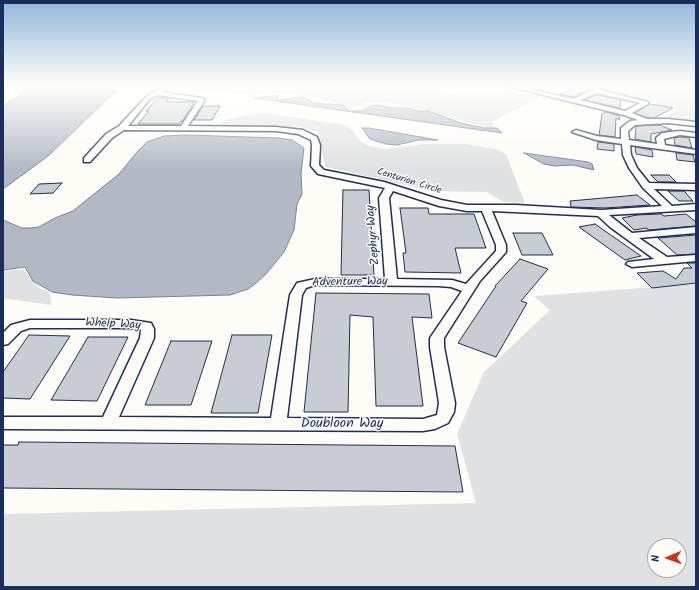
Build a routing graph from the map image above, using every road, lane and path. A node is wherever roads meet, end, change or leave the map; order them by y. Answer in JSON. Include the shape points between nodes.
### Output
{"nodes":[{"id":1,"x":135,"y":114,"type":"edge"},
{"id":2,"x":193,"y":114,"type":"edge"},
{"id":3,"x":628,"y":114,"type":"edge"},
{"id":4,"x":646,"y":120,"type":"junction"},
{"id":5,"x":696,"y":124,"type":"edge"},
{"id":6,"x":122,"y":128,"type":"junction"},
{"id":7,"x":183,"y":129,"type":"junction"},
{"id":8,"x":576,"y":132,"type":"dead end"},
{"id":9,"x":696,"y":136,"type":"edge"},
{"id":10,"x":624,"y":142,"type":"junction"},
{"id":11,"x":661,"y":147,"type":"junction"},
{"id":12,"x":696,"y":152,"type":"edge"},
{"id":13,"x":87,"y":160,"type":"dead end"},
{"id":14,"x":646,"y":186,"type":"junction"},
{"id":15,"x":391,"y":187,"type":"junction"},
{"id":16,"x":696,"y":187,"type":"edge"},
{"id":17,"x":685,"y":207,"type":"junction"},
{"id":18,"x":696,"y":207,"type":"edge"},
{"id":19,"x":669,"y":208,"type":"junction"},
{"id":20,"x":486,"y":209,"type":"junction"},
{"id":21,"x":601,"y":212,"type":"junction"},
{"id":22,"x":696,"y":216,"type":"edge"},
{"id":23,"x":696,"y":230,"type":"edge"},
{"id":24,"x":629,"y":236,"type":"junction"},
{"id":25,"x":696,"y":258,"type":"edge"},
{"id":26,"x":665,"y":261,"type":"junction"},
{"id":27,"x":632,"y":264,"type":"dead end"},
{"id":28,"x":391,"y":282,"type":"junction"},
{"id":29,"x":469,"y":289,"type":"junction"},
{"id":30,"x":3,"y":341,"type":"edge"},
{"id":31,"x":3,"y":423,"type":"edge"},
{"id":32,"x":108,"y":424,"type":"junction"},
{"id":33,"x":278,"y":424,"type":"junction"}],
"edges":[{"from":1,"to":6,"type":"street"},
{"from":2,"to":7,"type":"street"},
{"from":3,"to":4,"type":"street"},
{"from":4,"to":5,"type":"street"},
{"from":4,"to":10,"type":"street","via":[[625,128]]},
{"from":6,"to":7,"type":"street","name":"Centurion Circle"},
{"from":6,"to":13,"type":"street","via":[[109,136]]},
{"from":7,"to":15,"type":"street","name":"Centurion Circle","via":[[276,129],[300,132],[316,142],[314,163],[318,170]]},
{"from":8,"to":10,"type":"street","via":[[590,137]]},
{"from":9,"to":11,"type":"street","via":[[680,133],[665,135],[660,138]]},
{"from":10,"to":11,"type":"street"},
{"from":10,"to":14,"type":"street","via":[[629,161]]},
{"from":11,"to":12,"type":"street"},
{"from":14,"to":16,"type":"street"},
{"from":14,"to":19,"type":"street"},
{"from":15,"to":20,"type":"street","name":"Centurion Circle","via":[[439,203]]},
{"from":15,"to":28,"type":"street","name":"Zephyr Way","via":[[384,198]]},
{"from":17,"to":18,"type":"street","name":"Centurion Circle"},
{"from":17,"to":19,"type":"street","name":"Centurion Circle"},
{"from":17,"to":22,"type":"street"},
{"from":19,"to":21,"type":"street","name":"Centurion Circle"},
{"from":20,"to":21,"type":"street","name":"Centurion Circle"},
{"from":20,"to":29,"type":"street","name":"Doubloon Way","via":[[501,245],[501,252]]},
{"from":21,"to":24,"type":"street"},
{"from":23,"to":24,"type":"street"},
{"from":24,"to":26,"type":"street"},
{"from":25,"to":26,"type":"street"},
{"from":26,"to":27,"type":"street"},
{"from":28,"to":29,"type":"street","name":"Adventure Way","via":[[445,283]]},
{"from":28,"to":33,"type":"street","name":"Adventure Way","via":[[315,282],[301,285],[298,290]]},
{"from":29,"to":33,"type":"street","name":"Doubloon Way","via":[[437,338],[446,403],[443,419],[423,425]]},
{"from":30,"to":32,"type":"street","name":"Whelp Way","via":[[16,328],[30,324],[146,326],[147,338]]},
{"from":31,"to":32,"type":"street","name":"Doubloon Way"},
{"from":32,"to":33,"type":"street","name":"Doubloon Way"}]}
